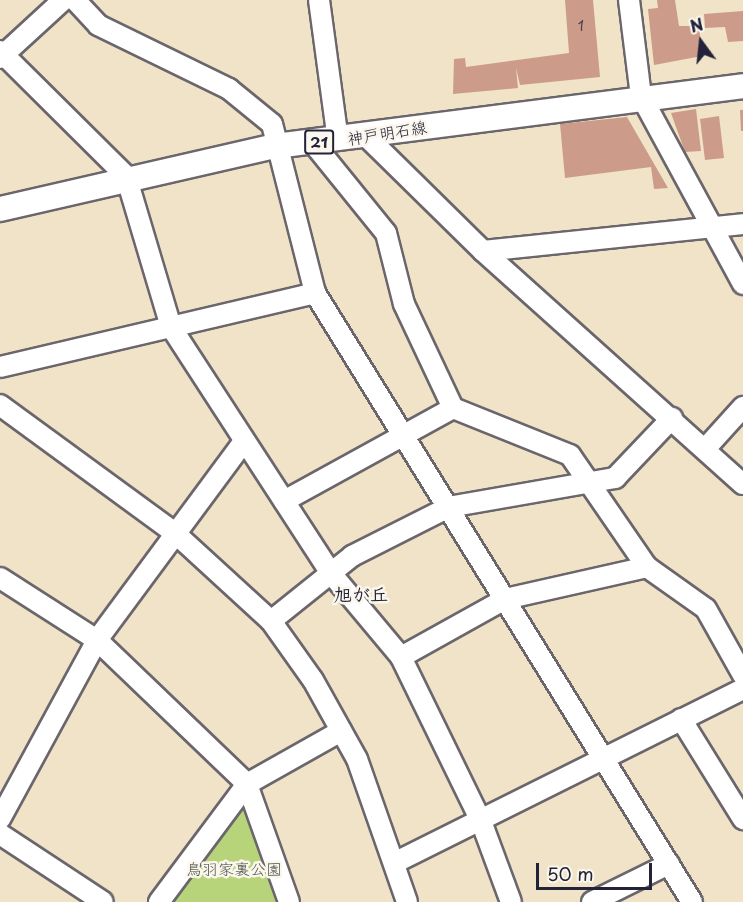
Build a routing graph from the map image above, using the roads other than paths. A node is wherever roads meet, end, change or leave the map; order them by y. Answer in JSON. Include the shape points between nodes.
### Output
{"nodes":[{"id":1,"x":63,"y":0,"type":"edge"},
{"id":2,"x":75,"y":0,"type":"edge"},
{"id":3,"x":319,"y":0,"type":"edge"},
{"id":4,"x":629,"y":0,"type":"edge"},
{"id":5,"x":2,"y":55,"type":"edge"},
{"id":6,"x":743,"y":86,"type":"edge"},
{"id":7,"x":641,"y":96,"type":"junction"},
{"id":8,"x":364,"y":134,"type":"junction"},
{"id":9,"x":338,"y":140,"type":"junction"},
{"id":10,"x":313,"y":143,"type":"junction"},
{"id":11,"x":276,"y":146,"type":"junction"},
{"id":12,"x":126,"y":176,"type":"junction"},
{"id":13,"x":0,"y":209,"type":"edge"},
{"id":14,"x":743,"y":224,"type":"edge"},
{"id":15,"x":710,"y":227,"type":"junction"},
{"id":16,"x":483,"y":251,"type":"junction"},
{"id":17,"x":743,"y":284,"type":"edge"},
{"id":18,"x":315,"y":293,"type":"junction"},
{"id":19,"x":171,"y":327,"type":"junction"},
{"id":20,"x":0,"y":367,"type":"edge"},
{"id":21,"x":0,"y":405,"type":"edge"},
{"id":22,"x":743,"y":407,"type":"edge"},
{"id":23,"x":453,"y":408,"type":"junction"},
{"id":24,"x":672,"y":418,"type":"junction"},
{"id":25,"x":404,"y":435,"type":"junction"},
{"id":26,"x":243,"y":443,"type":"junction"},
{"id":27,"x":705,"y":449,"type":"junction"},
{"id":28,"x":743,"y":484,"type":"edge"},
{"id":29,"x":589,"y":486,"type":"junction"},
{"id":30,"x":284,"y":501,"type":"junction"},
{"id":31,"x":449,"y":507,"type":"junction"},
{"id":32,"x":176,"y":534,"type":"junction"},
{"id":33,"x":647,"y":567,"type":"junction"},
{"id":34,"x":330,"y":572,"type":"junction"},
{"id":35,"x":0,"y":578,"type":"edge"},
{"id":36,"x":505,"y":600,"type":"junction"},
{"id":37,"x":271,"y":621,"type":"junction"},
{"id":38,"x":97,"y":639,"type":"junction"},
{"id":39,"x":401,"y":657,"type":"junction"},
{"id":40,"x":743,"y":675,"type":"edge"},
{"id":41,"x":743,"y":689,"type":"edge"},
{"id":42,"x":681,"y":719,"type":"junction"},
{"id":43,"x":341,"y":731,"type":"junction"},
{"id":44,"x":603,"y":759,"type":"junction"},
{"id":45,"x":247,"y":784,"type":"junction"},
{"id":46,"x":0,"y":819,"type":"edge"},
{"id":47,"x":743,"y":819,"type":"edge"},
{"id":48,"x":481,"y":821,"type":"junction"},
{"id":49,"x":0,"y":834,"type":"edge"},
{"id":50,"x":394,"y":863,"type":"junction"},
{"id":51,"x":669,"y":864,"type":"junction"},
{"id":52,"x":103,"y":902,"type":"edge"},
{"id":53,"x":159,"y":902,"type":"edge"},
{"id":54,"x":290,"y":902,"type":"edge"},
{"id":55,"x":407,"y":902,"type":"edge"},
{"id":56,"x":511,"y":902,"type":"edge"},
{"id":57,"x":592,"y":902,"type":"edge"},
{"id":58,"x":692,"y":902,"type":"edge"}],
"edges":[{"from":1,"to":5,"type":"street"},
{"from":2,"to":11,"type":"street","via":[[98,26],[229,89],[272,124]]},
{"from":3,"to":9,"type":"street"},
{"from":4,"to":7,"type":"street"},
{"from":5,"to":12,"type":"street"},
{"from":6,"to":7,"type":"main road","name":"神戸明石線","number":"21"},
{"from":7,"to":8,"type":"main road","name":"神戸明石線","number":"21"},
{"from":7,"to":15,"type":"street"},
{"from":8,"to":9,"type":"main road","name":"神戸明石線","number":"21"},
{"from":8,"to":16,"type":"street"},
{"from":9,"to":10,"type":"main road","name":"神戸明石線","number":"21"},
{"from":10,"to":11,"type":"main road","name":"神戸明石線","number":"21"},
{"from":10,"to":23,"type":"street","via":[[386,233],[404,304]]},
{"from":11,"to":12,"type":"main road","name":"神戸明石線","number":"21"},
{"from":11,"to":18,"type":"street"},
{"from":12,"to":13,"type":"main road","name":"神戸明石線","number":"21"},
{"from":12,"to":19,"type":"street"},
{"from":14,"to":15,"type":"street"},
{"from":15,"to":16,"type":"street"},
{"from":15,"to":17,"type":"street"},
{"from":16,"to":24,"type":"street"},
{"from":18,"to":19,"type":"street"},
{"from":18,"to":25,"type":"street"},
{"from":19,"to":20,"type":"street"},
{"from":19,"to":26,"type":"street"},
{"from":21,"to":32,"type":"street"},
{"from":22,"to":27,"type":"street"},
{"from":23,"to":25,"type":"street"},
{"from":23,"to":29,"type":"street","via":[[570,455]]},
{"from":24,"to":27,"type":"street"},
{"from":24,"to":29,"type":"street","via":[[615,478]]},
{"from":25,"to":30,"type":"street"},
{"from":25,"to":31,"type":"street"},
{"from":26,"to":30,"type":"street"},
{"from":26,"to":32,"type":"street"},
{"from":27,"to":28,"type":"street"},
{"from":29,"to":31,"type":"street"},
{"from":29,"to":33,"type":"street"},
{"from":30,"to":34,"type":"street"},
{"from":31,"to":34,"type":"street"},
{"from":31,"to":36,"type":"street"},
{"from":32,"to":37,"type":"street"},
{"from":32,"to":38,"type":"street"},
{"from":33,"to":36,"type":"street"},
{"from":33,"to":40,"type":"street","via":[[706,609]]},
{"from":34,"to":37,"type":"street"},
{"from":34,"to":39,"type":"street"},
{"from":35,"to":38,"type":"street"},
{"from":36,"to":39,"type":"street"},
{"from":36,"to":44,"type":"street"},
{"from":37,"to":43,"type":"street"},
{"from":38,"to":45,"type":"street"},
{"from":38,"to":46,"type":"street"},
{"from":39,"to":48,"type":"street"},
{"from":41,"to":42,"type":"street"},
{"from":42,"to":44,"type":"street"},
{"from":42,"to":47,"type":"street"},
{"from":43,"to":45,"type":"street"},
{"from":43,"to":50,"type":"street"},
{"from":44,"to":48,"type":"street"},
{"from":44,"to":51,"type":"street"},
{"from":45,"to":53,"type":"street"},
{"from":45,"to":54,"type":"street"},
{"from":48,"to":50,"type":"street"},
{"from":48,"to":56,"type":"street"},
{"from":49,"to":52,"type":"street"},
{"from":50,"to":55,"type":"street"},
{"from":51,"to":57,"type":"street"},
{"from":51,"to":58,"type":"street"}]}
